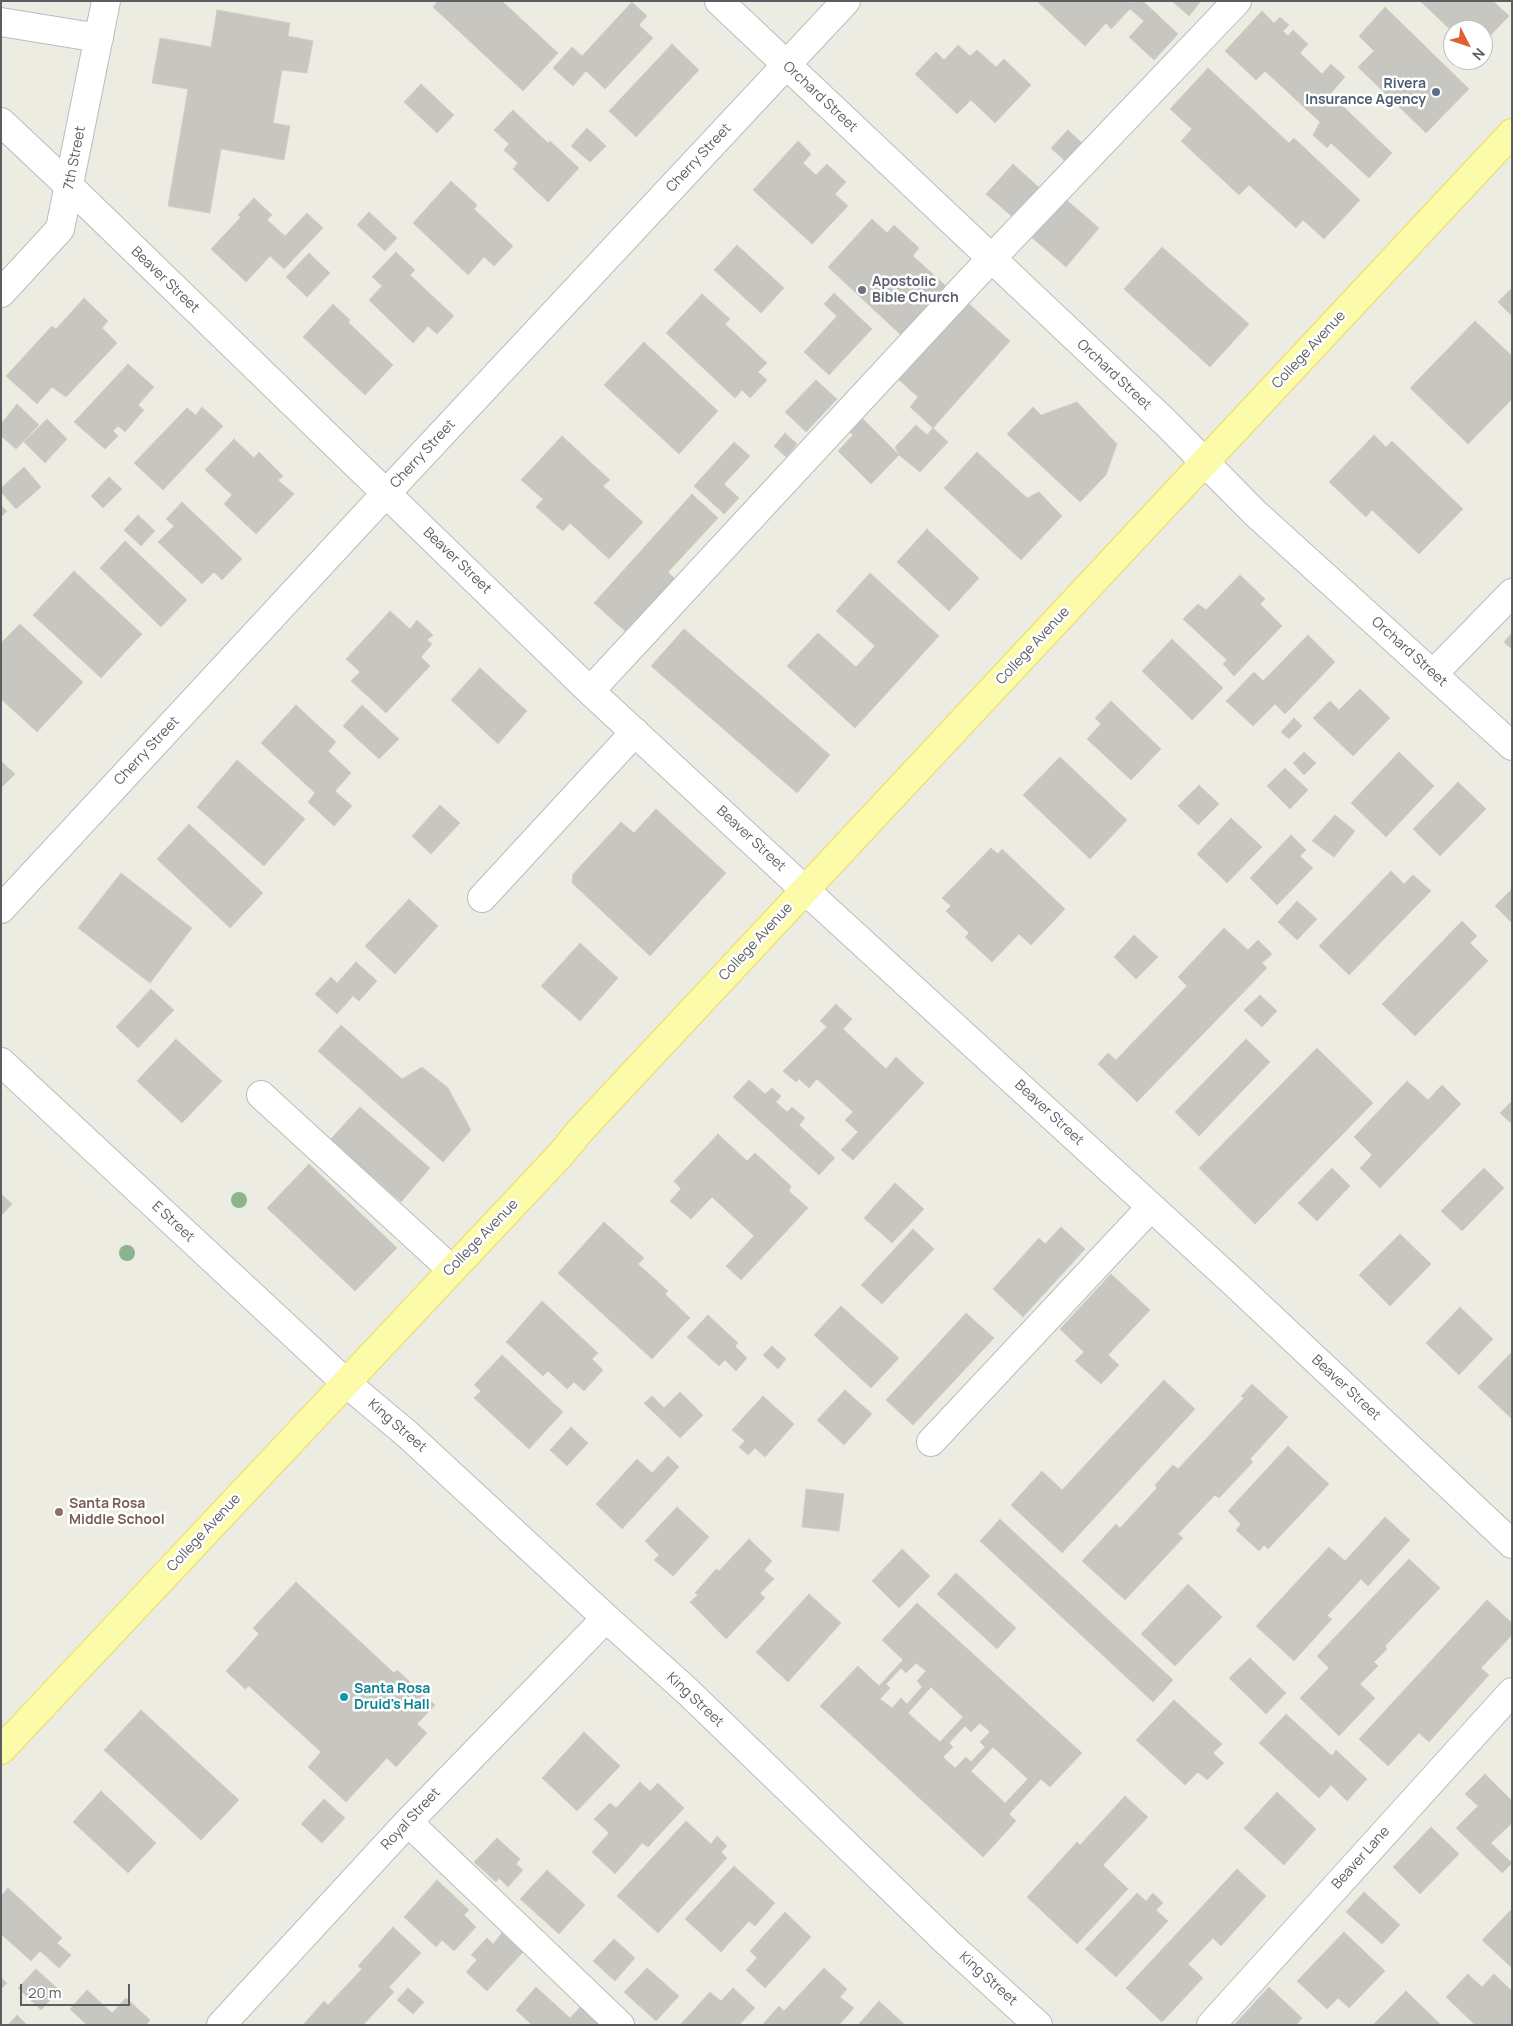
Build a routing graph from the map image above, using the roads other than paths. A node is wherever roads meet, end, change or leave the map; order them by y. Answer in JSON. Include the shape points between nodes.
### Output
{"nodes":[{"id":1,"x":106,"y":1,"type":"edge"},
{"id":2,"x":719,"y":1,"type":"edge"},
{"id":3,"x":846,"y":1,"type":"edge"},
{"id":4,"x":1237,"y":1,"type":"edge"},
{"id":5,"x":1,"y":22,"type":"edge"},
{"id":6,"x":99,"y":38,"type":"junction"},
{"id":7,"x":787,"y":65,"type":"junction"},
{"id":8,"x":1,"y":122,"type":"edge"},
{"id":9,"x":1512,"y":133,"type":"edge"},
{"id":10,"x":69,"y":186,"type":"junction"},
{"id":11,"x":991,"y":258,"type":"junction"},
{"id":12,"x":1,"y":293,"type":"edge"},
{"id":13,"x":1205,"y":462,"type":"junction"},
{"id":14,"x":387,"y":493,"type":"junction"},
{"id":15,"x":1512,"y":593,"type":"edge"},
{"id":16,"x":1433,"y":674,"type":"junction"},
{"id":17,"x":590,"y":691,"type":"junction"},
{"id":18,"x":635,"y":732,"type":"junction"},
{"id":19,"x":1512,"y":746,"type":"edge"},
{"id":20,"x":805,"y":890,"type":"junction"},
{"id":21,"x":482,"y":898,"type":"dead end"},
{"id":22,"x":1,"y":909,"type":"edge"},
{"id":23,"x":1,"y":1062,"type":"edge"},
{"id":24,"x":261,"y":1095,"type":"dead end"},
{"id":25,"x":1151,"y":1207,"type":"junction"},
{"id":26,"x":451,"y":1269,"type":"junction"},
{"id":27,"x":345,"y":1382,"type":"junction"},
{"id":28,"x":931,"y":1442,"type":"dead end"},
{"id":29,"x":1512,"y":1544,"type":"edge"},
{"id":30,"x":606,"y":1618,"type":"junction"},
{"id":31,"x":1512,"y":1692,"type":"edge"},
{"id":32,"x":1,"y":1750,"type":"edge"},
{"id":33,"x":408,"y":1822,"type":"junction"},
{"id":34,"x":221,"y":2025,"type":"edge"},
{"id":35,"x":620,"y":2025,"type":"edge"},
{"id":36,"x":1038,"y":2025,"type":"edge"},
{"id":37,"x":1211,"y":2025,"type":"edge"}],
"edges":[{"from":1,"to":6,"type":"street","name":"7th Street"},
{"from":2,"to":7,"type":"street","name":"Orchard Street"},
{"from":3,"to":7,"type":"street","name":"Cherry Street"},
{"from":4,"to":11,"type":"street"},
{"from":5,"to":6,"type":"street"},
{"from":6,"to":10,"type":"street","name":"7th Street"},
{"from":7,"to":11,"type":"street","name":"Orchard Street"},
{"from":7,"to":14,"type":"street","name":"Cherry Street"},
{"from":8,"to":10,"type":"street","name":"Beaver Street"},
{"from":9,"to":13,"type":"main road","name":"College Avenue"},
{"from":10,"to":12,"type":"street","name":"7th Street","via":[[60,230]]},
{"from":10,"to":14,"type":"street","name":"Beaver Street"},
{"from":11,"to":13,"type":"street","name":"Orchard Street"},
{"from":11,"to":17,"type":"street"},
{"from":13,"to":16,"type":"street","name":"Orchard Street","via":[[1255,512]]},
{"from":13,"to":20,"type":"main road","name":"College Avenue"},
{"from":14,"to":17,"type":"street","name":"Beaver Street"},
{"from":14,"to":22,"type":"street","name":"Cherry Street"},
{"from":15,"to":16,"type":"street"},
{"from":16,"to":19,"type":"street","name":"Orchard Street"},
{"from":17,"to":18,"type":"street","name":"Beaver Street"},
{"from":18,"to":20,"type":"street","name":"Beaver Street"},
{"from":18,"to":21,"type":"street"},
{"from":20,"to":25,"type":"street","name":"Beaver Street"},
{"from":20,"to":26,"type":"main road","name":"College Avenue"},
{"from":23,"to":27,"type":"street","name":"E Street"},
{"from":24,"to":26,"type":"street"},
{"from":25,"to":28,"type":"street"},
{"from":25,"to":29,"type":"street","name":"Beaver Street"},
{"from":26,"to":27,"type":"main road","name":"College Avenue"},
{"from":27,"to":30,"type":"street","name":"King Street","via":[[407,1434]]},
{"from":27,"to":32,"type":"main road","name":"College Avenue"},
{"from":30,"to":33,"type":"street","name":"Royal Street"},
{"from":30,"to":36,"type":"street","name":"King Street"},
{"from":31,"to":37,"type":"street","name":"Beaver Lane"},
{"from":33,"to":34,"type":"street","name":"Royal Street"},
{"from":33,"to":35,"type":"street"}]}
